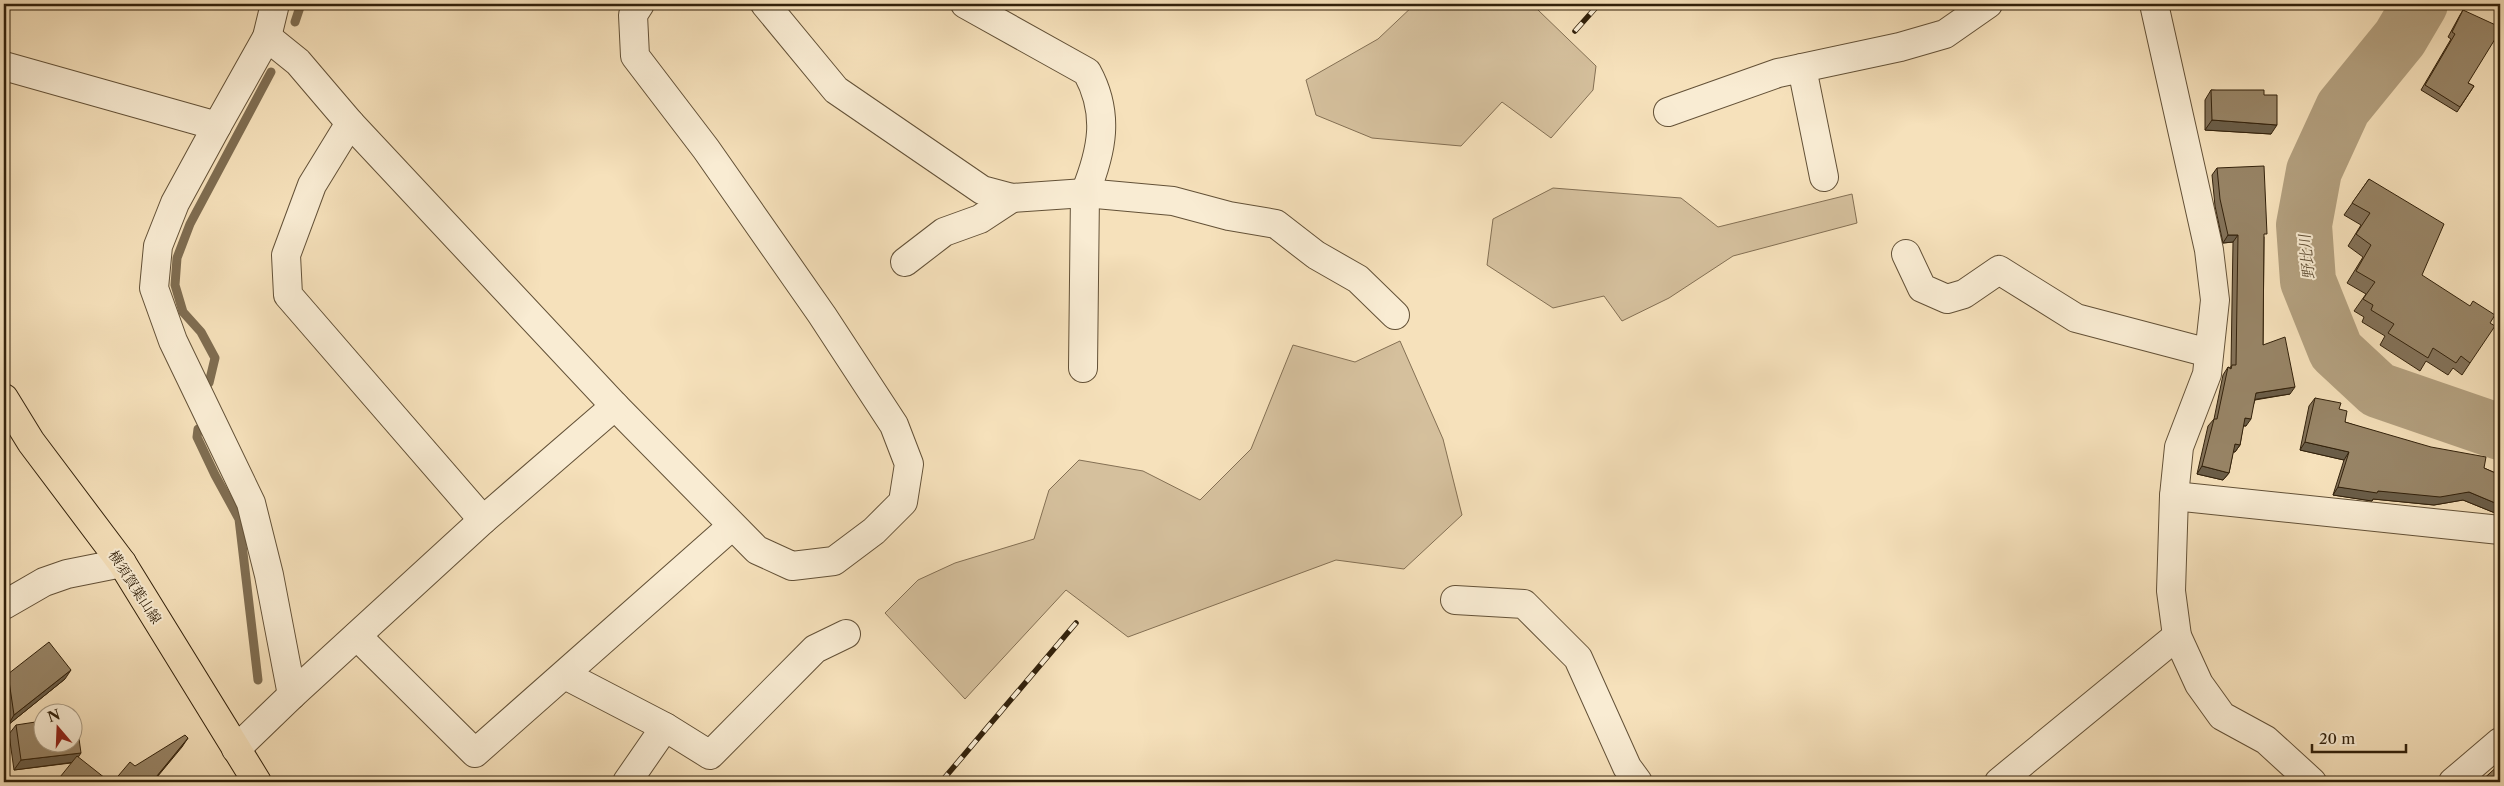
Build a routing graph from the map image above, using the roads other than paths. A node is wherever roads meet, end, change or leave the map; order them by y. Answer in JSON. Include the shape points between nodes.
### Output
{"nodes":[{"id":1,"x":275,"y":4,"type":"edge"},
{"id":2,"x":640,"y":4,"type":"edge"},
{"id":3,"x":765,"y":4,"type":"edge"},
{"id":4,"x":965,"y":4,"type":"edge"},
{"id":5,"x":1988,"y":4,"type":"edge"},
{"id":6,"x":2154,"y":4,"type":"edge"},
{"id":7,"x":267,"y":37,"type":"junction"},
{"id":8,"x":4,"y":66,"type":"edge"},
{"id":9,"x":1802,"y":68,"type":"junction"},
{"id":10,"x":1668,"y":112,"type":"dead end"},
{"id":11,"x":350,"y":123,"type":"junction"},
{"id":12,"x":217,"y":126,"type":"junction"},
{"id":13,"x":1824,"y":177,"type":"dead end"},
{"id":14,"x":1085,"y":193,"type":"junction"},
{"id":15,"x":1012,"y":198,"type":"junction"},
{"id":16,"x":1906,"y":254,"type":"dead end"},
{"id":17,"x":905,"y":262,"type":"dead end"},
{"id":18,"x":1395,"y":315,"type":"dead end"},
{"id":19,"x":2209,"y":352,"type":"junction"},
{"id":20,"x":1083,"y":368,"type":"dead end"},
{"id":21,"x":4,"y":398,"type":"edge"},
{"id":22,"x":615,"y":406,"type":"junction"},
{"id":23,"x":2174,"y":496,"type":"junction"},
{"id":24,"x":483,"y":520,"type":"junction"},
{"id":25,"x":732,"y":526,"type":"junction"},
{"id":26,"x":2500,"y":530,"type":"edge"},
{"id":27,"x":122,"y":563,"type":"junction"},
{"id":28,"x":1455,"y":600,"type":"dead end"},
{"id":29,"x":4,"y":605,"type":"edge"},
{"id":30,"x":846,"y":634,"type":"dead end"},
{"id":31,"x":357,"y":636,"type":"junction"},
{"id":32,"x":2177,"y":636,"type":"junction"},
{"id":33,"x":565,"y":675,"type":"junction"},
{"id":34,"x":292,"y":694,"type":"junction"},
{"id":35,"x":665,"y":727,"type":"junction"},
{"id":36,"x":2500,"y":742,"type":"edge"},
{"id":37,"x":236,"y":749,"type":"junction"},
{"id":38,"x":257,"y":782,"type":"edge"},
{"id":39,"x":627,"y":782,"type":"edge"},
{"id":40,"x":1638,"y":782,"type":"edge"},
{"id":41,"x":1999,"y":782,"type":"edge"},
{"id":42,"x":2312,"y":782,"type":"edge"},
{"id":43,"x":2452,"y":782,"type":"edge"}],
"edges":[{"from":1,"to":7,"type":"street"},
{"from":2,"to":25,"type":"street","via":[[633,15],[635,56],[706,149],[822,315],[894,424],[909,464],[903,502],[874,531],[834,562],[792,566],[757,550]]},
{"from":3,"to":15,"type":"street","via":[[836,90],[982,190]]},
{"from":4,"to":14,"type":"street","via":[[1087,72],[1101,105],[1102,137],[1096,166]]},
{"from":5,"to":9,"type":"street","via":[[1945,34]]},
{"from":6,"to":19,"type":"street","via":[[2209,250],[2215,300]]},
{"from":7,"to":11,"type":"street","via":[[298,62]]},
{"from":7,"to":12,"type":"street"},
{"from":8,"to":12,"type":"street"},
{"from":9,"to":10,"type":"street","via":[[1778,73]]},
{"from":9,"to":13,"type":"street"},
{"from":11,"to":22,"type":"street"},
{"from":11,"to":24,"type":"street","via":[[312,185],[286,255],[288,295]]},
{"from":12,"to":34,"type":"street","via":[[175,203],[158,246],[154,288],[173,341],[251,503],[269,574]]},
{"from":14,"to":15,"type":"street"},
{"from":14,"to":18,"type":"street","via":[[1173,201],[1276,224],[1316,255],[1358,279]]},
{"from":14,"to":20,"type":"street"},
{"from":15,"to":17,"type":"street","via":[[980,219],[944,232]]},
{"from":16,"to":19,"type":"street","via":[[1922,288],[1947,299],[1964,294],[1999,270],[2076,318]]},
{"from":19,"to":23,"type":"street","via":[[2207,374],[2179,447]]},
{"from":21,"to":27,"type":"main road","name":"横須賀葉山線","via":[[31,442]]},
{"from":22,"to":24,"type":"street"},
{"from":22,"to":25,"type":"street"},
{"from":23,"to":26,"type":"street"},
{"from":23,"to":32,"type":"street","via":[[2171,591]]},
{"from":24,"to":31,"type":"street"},
{"from":25,"to":33,"type":"street"},
{"from":27,"to":29,"type":"street","via":[[44,582]]},
{"from":27,"to":37,"type":"main road","name":"横須賀葉山線"},
{"from":28,"to":40,"type":"street","via":[[1524,604],[1578,658]]},
{"from":30,"to":35,"type":"street","via":[[815,649],[710,756]]},
{"from":31,"to":33,"type":"street","via":[[476,753]]},
{"from":31,"to":34,"type":"street"},
{"from":32,"to":41,"type":"street"},
{"from":32,"to":42,"type":"street","via":[[2199,684],[2222,716],[2266,740]]},
{"from":33,"to":35,"type":"street"},
{"from":34,"to":37,"type":"street"},
{"from":35,"to":39,"type":"street"},
{"from":36,"to":43,"type":"street"},
{"from":37,"to":38,"type":"main road","name":"横須賀葉山線"}]}
